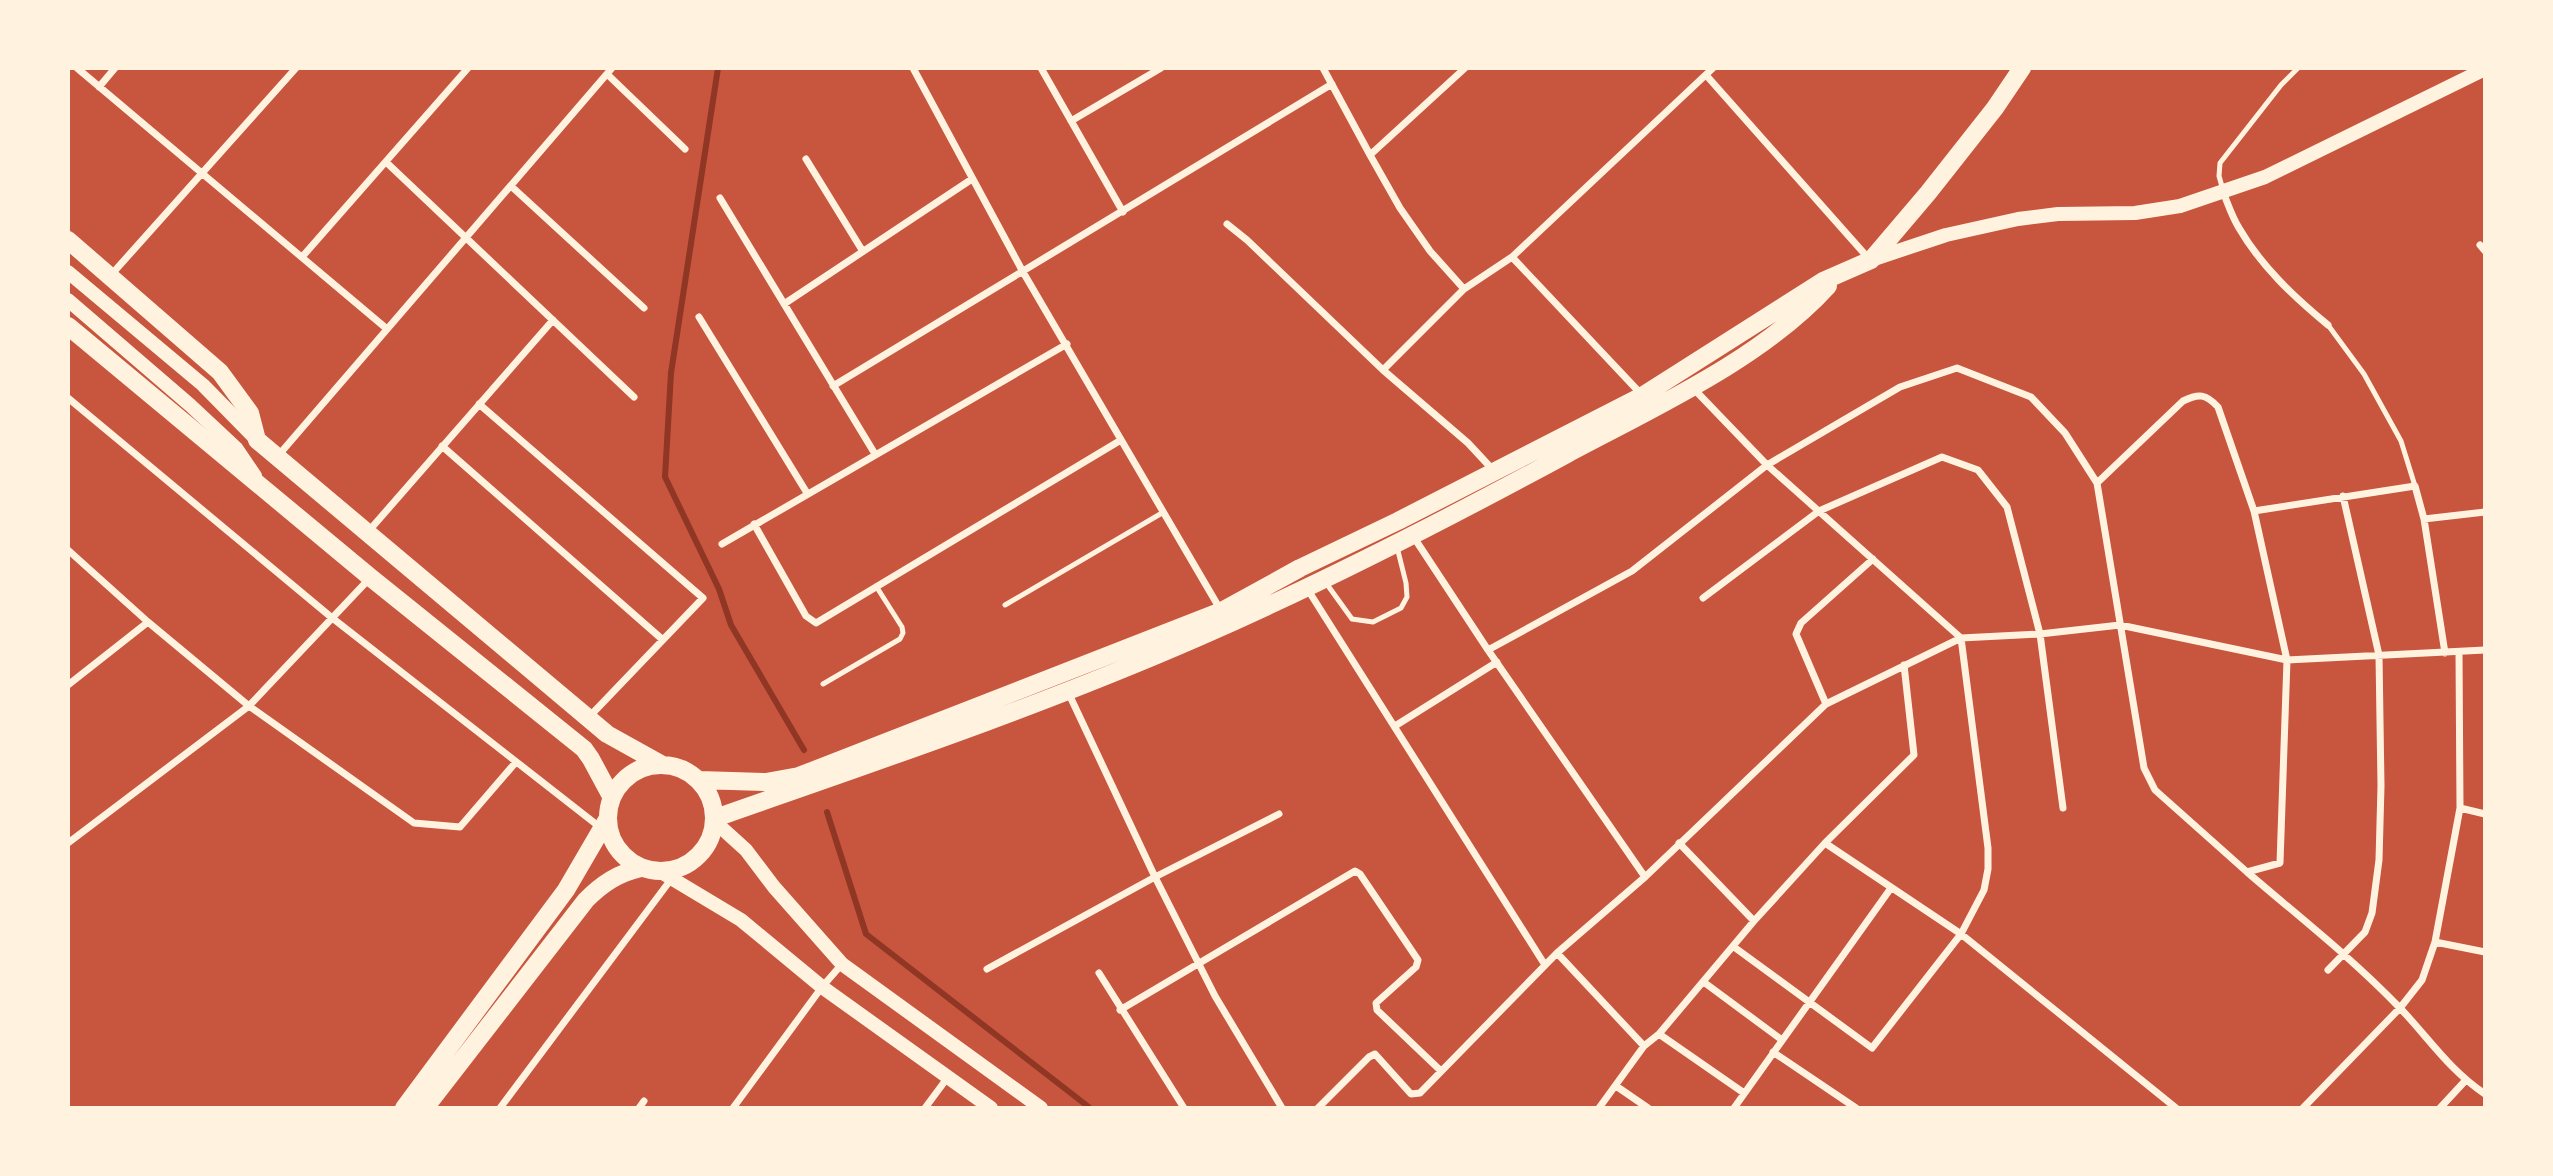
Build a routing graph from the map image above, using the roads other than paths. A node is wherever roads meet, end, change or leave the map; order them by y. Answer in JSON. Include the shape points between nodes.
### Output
{"nodes":[{"id":1,"x":77,"y":68,"type":"edge"},
{"id":2,"x":115,"y":68,"type":"edge"},
{"id":3,"x":296,"y":68,"type":"edge"},
{"id":4,"x":468,"y":68,"type":"edge"},
{"id":5,"x":913,"y":68,"type":"edge"},
{"id":6,"x":1041,"y":68,"type":"edge"},
{"id":7,"x":1161,"y":68,"type":"edge"},
{"id":8,"x":1323,"y":68,"type":"edge"},
{"id":9,"x":1465,"y":68,"type":"edge"},
{"id":10,"x":1713,"y":68,"type":"edge"},
{"id":11,"x":2022,"y":68,"type":"edge"},
{"id":12,"x":2298,"y":68,"type":"edge"},
{"id":13,"x":2485,"y":69,"type":"edge"},
{"id":14,"x":610,"y":71,"type":"edge"},
{"id":15,"x":1706,"y":75,"type":"junction"},
{"id":16,"x":1332,"y":84,"type":"junction"},
{"id":17,"x":99,"y":87,"type":"junction"},
{"id":18,"x":1071,"y":121,"type":"junction"},
{"id":19,"x":685,"y":149,"type":"dead end"},
{"id":20,"x":1370,"y":155,"type":"junction"},
{"id":21,"x":806,"y":159,"type":"dead end"},
{"id":22,"x":386,"y":162,"type":"junction"},
{"id":23,"x":203,"y":174,"type":"junction"},
{"id":24,"x":972,"y":178,"type":"junction"},
{"id":25,"x":511,"y":186,"type":"junction"},
{"id":26,"x":2224,"y":192,"type":"junction"},
{"id":27,"x":720,"y":198,"type":"dead end"},
{"id":28,"x":1123,"y":212,"type":"junction"},
{"id":29,"x":1227,"y":224,"type":"dead end"},
{"id":30,"x":467,"y":238,"type":"junction"},
{"id":31,"x":68,"y":240,"type":"edge"},
{"id":32,"x":862,"y":250,"type":"junction"},
{"id":33,"x":302,"y":257,"type":"junction"},
{"id":34,"x":1512,"y":257,"type":"junction"},
{"id":35,"x":1871,"y":260,"type":"junction"},
{"id":36,"x":68,"y":272,"type":"edge"},
{"id":37,"x":1023,"y":272,"type":"junction"},
{"id":38,"x":111,"y":275,"type":"junction"},
{"id":39,"x":1464,"y":289,"type":"junction"},
{"id":40,"x":68,"y":300,"type":"edge"},
{"id":41,"x":784,"y":304,"type":"junction"},
{"id":42,"x":645,"y":308,"type":"dead end"},
{"id":43,"x":699,"y":317,"type":"dead end"},
{"id":44,"x":553,"y":320,"type":"junction"},
{"id":45,"x":2328,"y":325,"type":"joint"},
{"id":46,"x":68,"y":326,"type":"edge"},
{"id":47,"x":387,"y":329,"type":"junction"},
{"id":48,"x":1067,"y":344,"type":"junction"},
{"id":49,"x":1383,"y":370,"type":"junction"},
{"id":50,"x":1685,"y":380,"type":"junction"},
{"id":51,"x":833,"y":386,"type":"junction"},
{"id":52,"x":1642,"y":396,"type":"junction"},
{"id":53,"x":634,"y":397,"type":"dead end"},
{"id":54,"x":68,"y":398,"type":"edge"},
{"id":55,"x":479,"y":404,"type":"junction"},
{"id":56,"x":257,"y":440,"type":"junction"},
{"id":57,"x":1121,"y":440,"type":"junction"},
{"id":58,"x":442,"y":446,"type":"junction"},
{"id":59,"x":875,"y":454,"type":"junction"},
{"id":60,"x":277,"y":457,"type":"junction"},
{"id":61,"x":1767,"y":465,"type":"junction"},
{"id":62,"x":1495,"y":472,"type":"junction"},
{"id":63,"x":2096,"y":483,"type":"junction"},
{"id":64,"x":260,"y":484,"type":"junction"},
{"id":65,"x":2415,"y":486,"type":"junction"},
{"id":66,"x":807,"y":493,"type":"junction"},
{"id":67,"x":2343,"y":496,"type":"junction"},
{"id":68,"x":1819,"y":511,"type":"junction"},
{"id":69,"x":2254,"y":511,"type":"junction"},
{"id":70,"x":2485,"y":512,"type":"edge"},
{"id":71,"x":1162,"y":513,"type":"junction"},
{"id":72,"x":2424,"y":519,"type":"junction"},
{"id":73,"x":754,"y":524,"type":"junction"},
{"id":74,"x":367,"y":533,"type":"junction"},
{"id":75,"x":1412,"y":535,"type":"junction"},
{"id":76,"x":722,"y":544,"type":"dead end"},
{"id":77,"x":1395,"y":544,"type":"junction"},
{"id":78,"x":68,"y":551,"type":"edge"},
{"id":79,"x":1873,"y":559,"type":"junction"},
{"id":80,"x":370,"y":577,"type":"junction"},
{"id":81,"x":1324,"y":580,"type":"junction"},
{"id":82,"x":876,"y":586,"type":"junction"},
{"id":83,"x":1306,"y":588,"type":"junction"},
{"id":84,"x":1703,"y":598,"type":"dead end"},
{"id":85,"x":1005,"y":605,"type":"dead end"},
{"id":86,"x":331,"y":617,"type":"junction"},
{"id":87,"x":1224,"y":618,"type":"junction"},
{"id":88,"x":148,"y":622,"type":"junction"},
{"id":89,"x":2120,"y":625,"type":"junction"},
{"id":90,"x":2039,"y":635,"type":"junction"},
{"id":91,"x":1961,"y":638,"type":"junction"},
{"id":92,"x":663,"y":640,"type":"junction"},
{"id":93,"x":1488,"y":650,"type":"junction"},
{"id":94,"x":2485,"y":650,"type":"edge"},
{"id":95,"x":2459,"y":652,"type":"junction"},
{"id":96,"x":2445,"y":653,"type":"junction"},
{"id":97,"x":2379,"y":655,"type":"junction"},
{"id":98,"x":2287,"y":660,"type":"junction"},
{"id":99,"x":1497,"y":662,"type":"junction"},
{"id":100,"x":1904,"y":665,"type":"junction"},
{"id":101,"x":823,"y":684,"type":"dead end"},
{"id":102,"x":68,"y":685,"type":"edge"},
{"id":103,"x":1068,"y":691,"type":"junction"},
{"id":104,"x":1826,"y":704,"type":"junction"},
{"id":105,"x":249,"y":706,"type":"junction"},
{"id":106,"x":588,"y":718,"type":"junction"},
{"id":107,"x":1395,"y":726,"type":"junction"},
{"id":108,"x":516,"y":762,"type":"junction"},
{"id":109,"x":661,"y":764,"type":"junction"},
{"id":110,"x":699,"y":780,"type":"junction"},
{"id":111,"x":612,"y":798,"type":"junction"},
{"id":112,"x":2063,"y":808,"type":"dead end"},
{"id":113,"x":2460,"y":808,"type":"junction"},
{"id":114,"x":1279,"y":814,"type":"dead end"},
{"id":115,"x":2485,"y":814,"type":"edge"},
{"id":116,"x":715,"y":820,"type":"junction"},
{"id":117,"x":605,"y":823,"type":"junction"},
{"id":118,"x":68,"y":843,"type":"edge"},
{"id":119,"x":1679,"y":843,"type":"junction"},
{"id":120,"x":1825,"y":843,"type":"junction"},
{"id":121,"x":641,"y":868,"type":"junction"},
{"id":122,"x":2247,"y":872,"type":"junction"},
{"id":123,"x":666,"y":875,"type":"junction"},
{"id":124,"x":1155,"y":877,"type":"junction"},
{"id":125,"x":1644,"y":877,"type":"junction"},
{"id":126,"x":1891,"y":888,"type":"junction"},
{"id":127,"x":1754,"y":921,"type":"junction"},
{"id":128,"x":1961,"y":934,"type":"junction"},
{"id":129,"x":2435,"y":942,"type":"junction"},
{"id":130,"x":1734,"y":947,"type":"junction"},
{"id":131,"x":2485,"y":952,"type":"edge"},
{"id":132,"x":1557,"y":953,"type":"junction"},
{"id":133,"x":2343,"y":954,"type":"junction"},
{"id":134,"x":1198,"y":963,"type":"junction"},
{"id":135,"x":842,"y":964,"type":"junction"},
{"id":136,"x":1545,"y":965,"type":"junction"},
{"id":137,"x":987,"y":969,"type":"dead end"},
{"id":138,"x":2328,"y":970,"type":"dead end"},
{"id":139,"x":1099,"y":973,"type":"dead end"},
{"id":140,"x":1705,"y":983,"type":"junction"},
{"id":141,"x":822,"y":986,"type":"junction"},
{"id":142,"x":1808,"y":1002,"type":"junction"},
{"id":143,"x":2400,"y":1007,"type":"junction"},
{"id":144,"x":1121,"y":1010,"type":"junction"},
{"id":145,"x":1660,"y":1034,"type":"junction"},
{"id":146,"x":1782,"y":1040,"type":"junction"},
{"id":147,"x":1644,"y":1046,"type":"junction"},
{"id":148,"x":1773,"y":1052,"type":"junction"},
{"id":149,"x":1441,"y":1071,"type":"junction"},
{"id":150,"x":948,"y":1076,"type":"junction"},
{"id":151,"x":2465,"y":1080,"type":"junction"},
{"id":152,"x":1616,"y":1086,"type":"junction"},
{"id":153,"x":1744,"y":1093,"type":"junction"},
{"id":154,"x":2485,"y":1094,"type":"edge"},
{"id":155,"x":404,"y":1108,"type":"edge"},
{"id":156,"x":425,"y":1108,"type":"edge"},
{"id":157,"x":500,"y":1108,"type":"edge"},
{"id":158,"x":733,"y":1108,"type":"edge"},
{"id":159,"x":925,"y":1108,"type":"edge"},
{"id":160,"x":991,"y":1108,"type":"edge"},
{"id":161,"x":1041,"y":1108,"type":"edge"},
{"id":162,"x":1184,"y":1108,"type":"edge"},
{"id":163,"x":1282,"y":1108,"type":"edge"},
{"id":164,"x":1318,"y":1108,"type":"edge"},
{"id":165,"x":1599,"y":1108,"type":"edge"},
{"id":166,"x":1648,"y":1108,"type":"edge"},
{"id":167,"x":1734,"y":1108,"type":"edge"},
{"id":168,"x":1856,"y":1108,"type":"edge"},
{"id":169,"x":2176,"y":1108,"type":"edge"},
{"id":170,"x":2303,"y":1108,"type":"edge"},
{"id":171,"x":2440,"y":1108,"type":"edge"}],
"edges":[{"from":1,"to":17,"type":"street"},
{"from":2,"to":17,"type":"street"},
{"from":3,"to":23,"type":"street"},
{"from":4,"to":22,"type":"street"},
{"from":5,"to":24,"type":"street"},
{"from":6,"to":18,"type":"street"},
{"from":7,"to":18,"type":"street"},
{"from":8,"to":16,"type":"street"},
{"from":9,"to":20,"type":"street"},
{"from":10,"to":15,"type":"street"},
{"from":11,"to":35,"type":"main road","via":[[1995,108]]},
{"from":12,"to":26,"type":"lane","via":[[2220,163]]},
{"from":13,"to":26,"type":"main road","via":[[2265,177]]},
{"from":14,"to":19,"type":"street"},
{"from":14,"to":25,"type":"street"},
{"from":15,"to":34,"type":"street"},
{"from":15,"to":35,"type":"street"},
{"from":16,"to":20,"type":"street"},
{"from":16,"to":28,"type":"street"},
{"from":17,"to":23,"type":"street"},
{"from":18,"to":28,"type":"street"},
{"from":20,"to":39,"type":"street","via":[[1430,251]]},
{"from":21,"to":32,"type":"street"},
{"from":22,"to":30,"type":"street"},
{"from":22,"to":33,"type":"street"},
{"from":23,"to":33,"type":"street"},
{"from":23,"to":38,"type":"street"},
{"from":24,"to":32,"type":"street"},
{"from":24,"to":37,"type":"street"},
{"from":25,"to":30,"type":"street"},
{"from":25,"to":42,"type":"street"},
{"from":26,"to":35,"type":"main road","via":[[2180,206],[2135,213],[2018,219],[1946,235]]},
{"from":26,"to":45,"type":"street","via":[[2238,227],[2265,264]]},
{"from":27,"to":41,"type":"street"},
{"from":28,"to":37,"type":"street"},
{"from":29,"to":49,"type":"street"},
{"from":30,"to":44,"type":"street"},
{"from":30,"to":47,"type":"street"},
{"from":31,"to":38,"type":"main road"},
{"from":32,"to":41,"type":"street"},
{"from":33,"to":47,"type":"street"},
{"from":34,"to":39,"type":"street"},
{"from":34,"to":52,"type":"street"},
{"from":35,"to":50,"type":"main road","via":[[1823,281]]},
{"from":36,"to":56,"type":"main road","via":[[202,385]]},
{"from":37,"to":48,"type":"street"},
{"from":37,"to":51,"type":"street"},
{"from":38,"to":56,"type":"main road","via":[[220,372],[250,413]]},
{"from":39,"to":49,"type":"street"},
{"from":40,"to":64,"type":"main road","via":[[236,448]]},
{"from":41,"to":51,"type":"street"},
{"from":43,"to":66,"type":"street"},
{"from":44,"to":53,"type":"street"},
{"from":44,"to":55,"type":"street"},
{"from":45,"to":65,"type":"lane","via":[[2364,374],[2401,441]]},
{"from":46,"to":64,"type":"main road"},
{"from":47,"to":60,"type":"street"},
{"from":48,"to":57,"type":"street"},
{"from":48,"to":59,"type":"street"},
{"from":49,"to":62,"type":"street"},
{"from":50,"to":52,"type":"main road"},
{"from":50,"to":61,"type":"street"},
{"from":50,"to":75,"type":"main road"},
{"from":51,"to":59,"type":"street"},
{"from":52,"to":62,"type":"main road"},
{"from":54,"to":86,"type":"street"},
{"from":55,"to":58,"type":"street"},
{"from":55,"to":92,"type":"street","via":[[703,598]]},
{"from":56,"to":60,"type":"main road"},
{"from":57,"to":71,"type":"street"},
{"from":57,"to":82,"type":"street"},
{"from":58,"to":74,"type":"street"},
{"from":58,"to":92,"type":"street"},
{"from":59,"to":66,"type":"street"},
{"from":60,"to":74,"type":"main road"},
{"from":61,"to":63,"type":"street","via":[[1900,387],[1957,368],[2031,397],[2065,433]]},
{"from":61,"to":68,"type":"street"},
{"from":61,"to":93,"type":"street","via":[[1632,571]]},
{"from":62,"to":87,"type":"main road","via":[[1300,568]]},
{"from":63,"to":69,"type":"street","via":[[2183,401],[2197,394],[2209,396],[2218,407]]},
{"from":63,"to":89,"type":"street"},
{"from":64,"to":80,"type":"main road"},
{"from":65,"to":67,"type":"street"},
{"from":65,"to":72,"type":"street"},
{"from":66,"to":73,"type":"street"},
{"from":67,"to":69,"type":"street"},
{"from":67,"to":97,"type":"street"},
{"from":68,"to":79,"type":"street"},
{"from":68,"to":84,"type":"street"},
{"from":68,"to":90,"type":"street","via":[[1942,457],[1978,470],[2007,507]]},
{"from":69,"to":98,"type":"street"},
{"from":70,"to":72,"type":"street"},
{"from":71,"to":85,"type":"lane"},
{"from":71,"to":87,"type":"street"},
{"from":72,"to":96,"type":"street"},
{"from":73,"to":76,"type":"street"},
{"from":73,"to":82,"type":"street","via":[[810,620],[816,622]]},
{"from":74,"to":106,"type":"main road"},
{"from":75,"to":77,"type":"main road"},
{"from":75,"to":93,"type":"street"},
{"from":77,"to":81,"type":"main road"},
{"from":77,"to":81,"type":"lane","via":[[1407,597],[1401,608],[1373,622],[1352,619]]},
{"from":78,"to":88,"type":"street"},
{"from":79,"to":91,"type":"street"},
{"from":79,"to":104,"type":"street","via":[[1801,623],[1796,634]]},
{"from":80,"to":86,"type":"street"},
{"from":80,"to":111,"type":"main road","via":[[584,749]]},
{"from":81,"to":83,"type":"main road"},
{"from":82,"to":101,"type":"lane","via":[[902,627],[900,639]]},
{"from":83,"to":87,"type":"main road"},
{"from":83,"to":107,"type":"street"},
{"from":86,"to":105,"type":"street"},
{"from":86,"to":108,"type":"street"},
{"from":87,"to":103,"type":"main road"},
{"from":87,"to":110,"type":"main road","via":[[799,776],[766,782]]},
{"from":88,"to":102,"type":"street"},
{"from":88,"to":105,"type":"street"},
{"from":89,"to":90,"type":"street"},
{"from":89,"to":98,"type":"street"},
{"from":89,"to":122,"type":"street","via":[[2144,768],[2155,790]]},
{"from":90,"to":91,"type":"street"},
{"from":90,"to":112,"type":"street"},
{"from":91,"to":100,"type":"street"},
{"from":91,"to":128,"type":"street","via":[[1988,848],[1984,890]]},
{"from":92,"to":106,"type":"street"},
{"from":93,"to":99,"type":"street"},
{"from":94,"to":95,"type":"street"},
{"from":95,"to":96,"type":"street"},
{"from":95,"to":113,"type":"street"},
{"from":96,"to":97,"type":"street"},
{"from":97,"to":98,"type":"street"},
{"from":97,"to":133,"type":"street","via":[[2381,786],[2376,888],[2365,932]]},
{"from":98,"to":122,"type":"street","via":[[2280,863]]},
{"from":99,"to":107,"type":"street"},
{"from":99,"to":125,"type":"street"},
{"from":100,"to":104,"type":"street"},
{"from":100,"to":120,"type":"street","via":[[1913,755]]},
{"from":103,"to":116,"type":"main road"},
{"from":103,"to":124,"type":"street"},
{"from":104,"to":119,"type":"street"},
{"from":105,"to":108,"type":"street","via":[[414,823],[460,827]]},
{"from":105,"to":118,"type":"street"},
{"from":106,"to":109,"type":"main road"},
{"from":107,"to":136,"type":"street"},
{"from":108,"to":117,"type":"street"},
{"from":109,"to":110,"type":"main road","via":[[682,769]]},
{"from":109,"to":111,"type":"main road","via":[[623,780]]},
{"from":110,"to":116,"type":"main road","via":[[711,797]]},
{"from":111,"to":117,"type":"main road"},
{"from":113,"to":115,"type":"street"},
{"from":113,"to":129,"type":"street"},
{"from":114,"to":124,"type":"street"},
{"from":116,"to":123,"type":"main road","via":[[711,839],[693,860]]},
{"from":116,"to":135,"type":"main road"},
{"from":117,"to":121,"type":"main road","via":[[623,856]]},
{"from":117,"to":155,"type":"main road","via":[[566,890]]},
{"from":119,"to":125,"type":"street"},
{"from":119,"to":127,"type":"street"},
{"from":120,"to":126,"type":"street"},
{"from":120,"to":127,"type":"street"},
{"from":121,"to":123,"type":"main road"},
{"from":121,"to":156,"type":"main road","via":[[621,873],[586,901]]},
{"from":122,"to":133,"type":"street"},
{"from":123,"to":141,"type":"main road","via":[[741,920]]},
{"from":123,"to":157,"type":"street"},
{"from":124,"to":134,"type":"street"},
{"from":124,"to":137,"type":"street"},
{"from":125,"to":132,"type":"street"},
{"from":126,"to":128,"type":"street"},
{"from":126,"to":142,"type":"street"},
{"from":127,"to":130,"type":"street"},
{"from":128,"to":142,"type":"street","via":[[1872,1048]]},
{"from":128,"to":169,"type":"street"},
{"from":129,"to":131,"type":"street"},
{"from":129,"to":143,"type":"street","via":[[2422,980]]},
{"from":130,"to":140,"type":"street"},
{"from":130,"to":142,"type":"street"},
{"from":132,"to":136,"type":"street"},
{"from":132,"to":147,"type":"street"},
{"from":133,"to":138,"type":"street"},
{"from":133,"to":143,"type":"street"},
{"from":134,"to":144,"type":"street"},
{"from":134,"to":149,"type":"street","via":[[1358,871],[1418,963],[1376,1006]]},
{"from":134,"to":163,"type":"street"},
{"from":135,"to":141,"type":"street"},
{"from":135,"to":161,"type":"main road"},
{"from":136,"to":149,"type":"street"},
{"from":139,"to":144,"type":"street"},
{"from":140,"to":145,"type":"street"},
{"from":140,"to":146,"type":"street"},
{"from":141,"to":150,"type":"main road"},
{"from":141,"to":158,"type":"street"},
{"from":142,"to":146,"type":"street"},
{"from":143,"to":151,"type":"street"},
{"from":143,"to":170,"type":"street"},
{"from":144,"to":162,"type":"street"},
{"from":145,"to":147,"type":"street"},
{"from":145,"to":153,"type":"street"},
{"from":146,"to":148,"type":"street"},
{"from":147,"to":152,"type":"street"},
{"from":148,"to":153,"type":"street"},
{"from":148,"to":168,"type":"street"},
{"from":149,"to":164,"type":"street","via":[[1420,1093],[1411,1094],[1375,1054]]},
{"from":150,"to":159,"type":"street"},
{"from":150,"to":160,"type":"main road"},
{"from":151,"to":154,"type":"street"},
{"from":151,"to":171,"type":"street"},
{"from":152,"to":165,"type":"street"},
{"from":152,"to":166,"type":"street"},
{"from":153,"to":167,"type":"street"}]}
